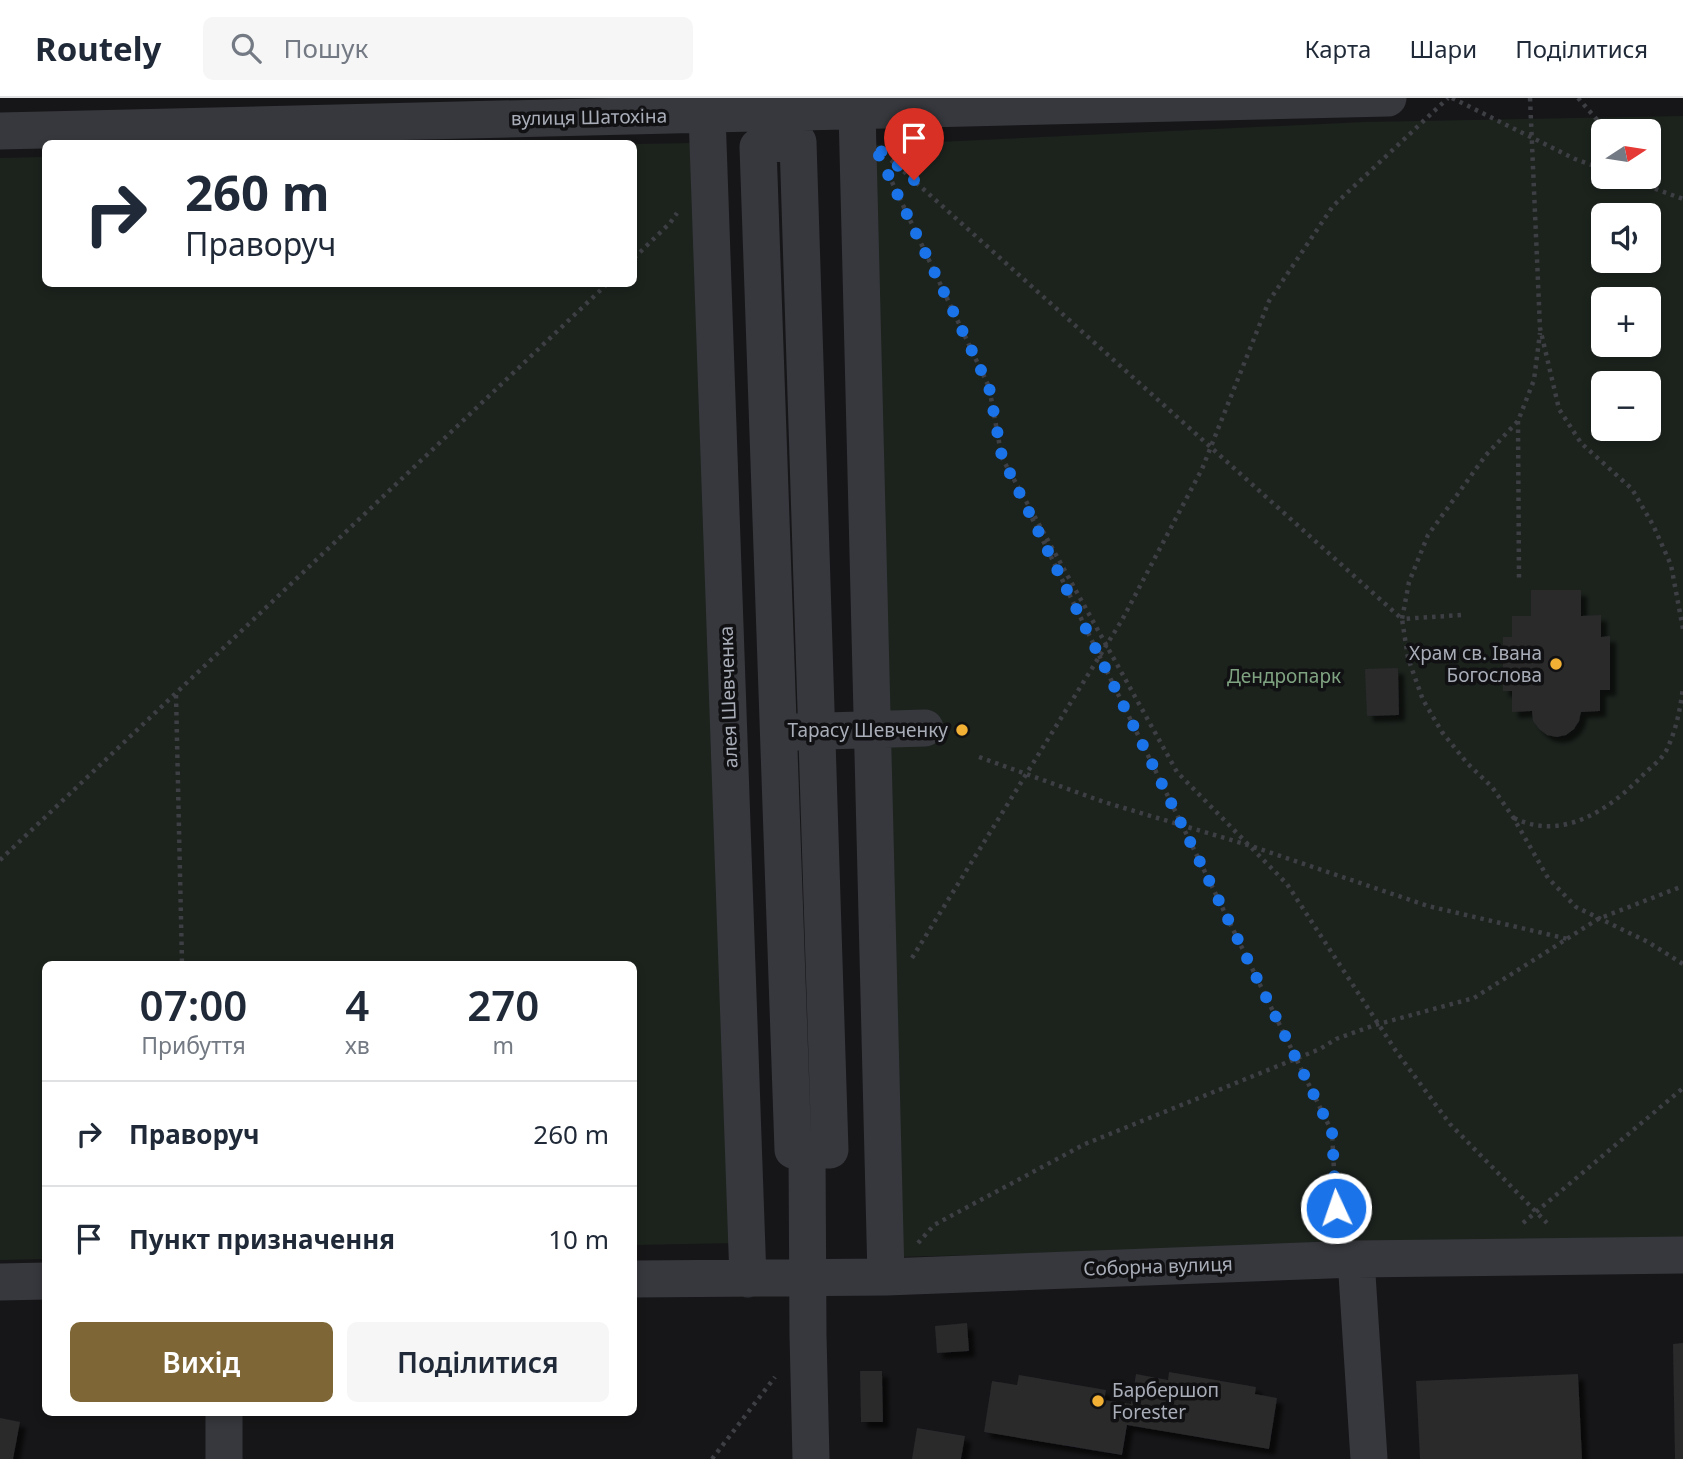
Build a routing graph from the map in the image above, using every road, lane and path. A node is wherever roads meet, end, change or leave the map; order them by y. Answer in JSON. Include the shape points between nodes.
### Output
{"nodes":[{"id":1,"x":1388,"y":98,"type":"edge"},
{"id":2,"x":1450,"y":98,"type":"edge"},
{"id":3,"x":1530,"y":98,"type":"edge"},
{"id":4,"x":1578,"y":98,"type":"edge"},
{"id":5,"x":707,"y":114,"type":"junction"},
{"id":6,"x":768,"y":118,"type":"edge"},
{"id":7,"x":1596,"y":119,"type":"edge"},
{"id":8,"x":858,"y":127,"type":"junction"},
{"id":9,"x":0,"y":131,"type":"edge"},
{"id":10,"x":1532,"y":137,"type":"junction"},
{"id":11,"x":1591,"y":165,"type":"edge"},
{"id":12,"x":890,"y":178,"type":"dead end"},
{"id":13,"x":1657,"y":190,"type":"edge"},
{"id":14,"x":1683,"y":199,"type":"edge"},
{"id":15,"x":678,"y":212,"type":"dead end"},
{"id":16,"x":637,"y":255,"type":"edge"},
{"id":17,"x":604,"y":287,"type":"edge"},
{"id":18,"x":1540,"y":327,"type":"junction"},
{"id":19,"x":1518,"y":421,"type":"junction"},
{"id":20,"x":1211,"y":447,"type":"junction"},
{"id":21,"x":1002,"y":457,"type":"junction"},
{"id":22,"x":1519,"y":580,"type":"dead end"},
{"id":23,"x":1461,"y":615,"type":"dead end"},
{"id":24,"x":1402,"y":618,"type":"junction"},
{"id":25,"x":1683,"y":629,"type":"edge"},
{"id":26,"x":1106,"y":646,"type":"junction"},
{"id":27,"x":1100,"y":656,"type":"junction"},
{"id":28,"x":1683,"y":688,"type":"edge"},
{"id":29,"x":176,"y":695,"type":"junction"},
{"id":30,"x":925,"y":728,"type":"dead end"},
{"id":31,"x":872,"y":730,"type":"junction"},
{"id":32,"x":817,"y":731,"type":"junction"},
{"id":33,"x":778,"y":732,"type":"junction"},
{"id":34,"x":979,"y":757,"type":"dead end"},
{"id":35,"x":1027,"y":774,"type":"junction"},
{"id":36,"x":1514,"y":817,"type":"junction"},
{"id":37,"x":1183,"y":825,"type":"junction"},
{"id":38,"x":1248,"y":845,"type":"junction"},
{"id":39,"x":0,"y":860,"type":"edge"},
{"id":40,"x":1683,"y":886,"type":"edge"},
{"id":41,"x":1598,"y":919,"type":"junction"},
{"id":42,"x":1569,"y":939,"type":"junction"},
{"id":43,"x":182,"y":961,"type":"edge"},
{"id":44,"x":909,"y":962,"type":"dead end"},
{"id":45,"x":1683,"y":964,"type":"edge"},
{"id":46,"x":1378,"y":1024,"type":"junction"},
{"id":47,"x":1297,"y":1059,"type":"junction"},
{"id":48,"x":1683,"y":1088,"type":"edge"},
{"id":49,"x":807,"y":1150,"type":"junction"},
{"id":50,"x":1536,"y":1212,"type":"junction"},
{"id":51,"x":1683,"y":1255,"type":"edge"},
{"id":52,"x":1580,"y":1256,"type":"junction"},
{"id":53,"x":1483,"y":1258,"type":"junction"},
{"id":54,"x":1348,"y":1259,"type":"junction"},
{"id":55,"x":886,"y":1277,"type":"junction"},
{"id":56,"x":637,"y":1279,"type":"edge"},
{"id":57,"x":748,"y":1279,"type":"junction"},
{"id":58,"x":809,"y":1279,"type":"junction"},
{"id":59,"x":42,"y":1281,"type":"edge"},
{"id":60,"x":0,"y":1282,"type":"edge"},
{"id":61,"x":776,"y":1376,"type":"dead end"},
{"id":62,"x":224,"y":1416,"type":"edge"},
{"id":63,"x":224,"y":1459,"type":"edge"},
{"id":64,"x":712,"y":1459,"type":"edge"},
{"id":65,"x":811,"y":1459,"type":"edge"},
{"id":66,"x":1369,"y":1459,"type":"edge"}],
"edges":[{"from":1,"to":8,"type":"street","name":"вулиця Шатохіна"},
{"from":2,"to":10,"type":"path"},
{"from":2,"to":20,"type":"path","via":[[1333,206],[1269,301]]},
{"from":3,"to":10,"type":"path"},
{"from":4,"to":7,"type":"path"},
{"from":5,"to":6,"type":"street","name":"вулиця Шатохіна"},
{"from":5,"to":9,"type":"street","name":"вулиця Шатохіна"},
{"from":5,"to":57,"type":"street","name":"алея Шевченка"},
{"from":6,"to":8,"type":"street","name":"вулиця Шатохіна"},
{"from":6,"to":32,"type":"street","via":[[798,142]]},
{"from":6,"to":33,"type":"street","via":[[758,147]]},
{"from":8,"to":20,"type":"path"},
{"from":8,"to":31,"type":"street"},
{"from":10,"to":11,"type":"path"},
{"from":10,"to":18,"type":"path"},
{"from":12,"to":21,"type":"path","via":[[989,387]]},
{"from":13,"to":14,"type":"path"},
{"from":15,"to":16,"type":"path"},
{"from":17,"to":29,"type":"path"},
{"from":18,"to":19,"type":"path","via":[[1534,380]]},
{"from":18,"to":25,"type":"path","via":[[1559,409],[1580,443],[1632,489],[1653,525],[1671,565]]},
{"from":19,"to":22,"type":"path"},
{"from":19,"to":24,"type":"path","via":[[1486,455],[1428,535],[1409,582]]},
{"from":20,"to":24,"type":"path"},
{"from":20,"to":26,"type":"path"},
{"from":21,"to":26,"type":"path"},
{"from":21,"to":27,"type":"path"},
{"from":23,"to":24,"type":"path"},
{"from":24,"to":36,"type":"path","via":[[1408,658],[1423,700],[1442,732]]},
{"from":26,"to":27,"type":"path"},
{"from":26,"to":38,"type":"path","via":[[1177,772]]},
{"from":27,"to":35,"type":"path"},
{"from":27,"to":37,"type":"path"},
{"from":28,"to":36,"type":"path","via":[[1680,714],[1665,753],[1626,792],[1599,812],[1569,824],[1542,827]]},
{"from":29,"to":39,"type":"path"},
{"from":29,"to":43,"type":"path"},
{"from":30,"to":31,"type":"street"},
{"from":31,"to":32,"type":"street"},
{"from":31,"to":55,"type":"street"},
{"from":32,"to":33,"type":"street"},
{"from":32,"to":49,"type":"street","via":[[830,1150]]},
{"from":33,"to":49,"type":"street","via":[[793,1150]]},
{"from":34,"to":35,"type":"path"},
{"from":35,"to":37,"type":"path"},
{"from":35,"to":44,"type":"path"},
{"from":36,"to":41,"type":"path","via":[[1548,878],[1576,907]]},
{"from":37,"to":38,"type":"path"},
{"from":37,"to":47,"type":"path"},
{"from":38,"to":42,"type":"path","via":[[1429,906]]},
{"from":38,"to":46,"type":"path","via":[[1287,884]]},
{"from":40,"to":41,"type":"path"},
{"from":41,"to":42,"type":"path"},
{"from":41,"to":45,"type":"path"},
{"from":42,"to":46,"type":"path","via":[[1475,998]]},
{"from":46,"to":47,"type":"path"},
{"from":46,"to":50,"type":"path","via":[[1450,1124]]},
{"from":47,"to":54,"type":"path","via":[[1332,1132]]},
{"from":47,"to":55,"type":"path","via":[[1085,1144],[934,1226]]},
{"from":48,"to":50,"type":"path"},
{"from":49,"to":58,"type":"street"},
{"from":50,"to":52,"type":"path"},
{"from":50,"to":53,"type":"path"},
{"from":51,"to":52,"type":"street","name":"Соборна вулиця"},
{"from":52,"to":53,"type":"street","name":"Соборна вулиця"},
{"from":53,"to":54,"type":"street","name":"Соборна вулиця"},
{"from":54,"to":55,"type":"street","name":"Соборна вулиця"},
{"from":54,"to":66,"type":"street"},
{"from":55,"to":58,"type":"street","name":"Соборна вулиця"},
{"from":56,"to":57,"type":"street","name":"Соборна вулиця"},
{"from":57,"to":58,"type":"street","name":"Соборна вулиця"},
{"from":58,"to":65,"type":"street"},
{"from":59,"to":60,"type":"street"},
{"from":61,"to":64,"type":"path"},
{"from":62,"to":63,"type":"street"}]}
